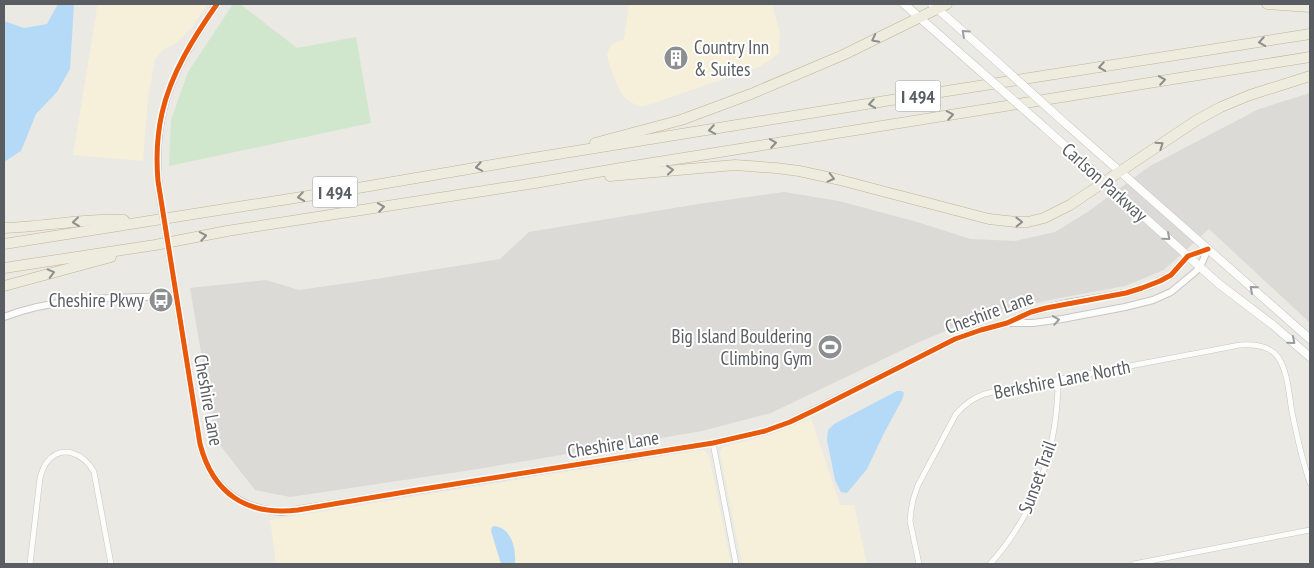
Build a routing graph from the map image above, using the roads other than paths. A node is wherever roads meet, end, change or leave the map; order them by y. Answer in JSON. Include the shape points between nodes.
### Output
{"nodes":[{"id":1,"x":217,"y":4,"type":"edge"},
{"id":2,"x":904,"y":4,"type":"edge"},
{"id":3,"x":1267,"y":4,"type":"edge"},
{"id":4,"x":938,"y":5,"type":"edge"},
{"id":5,"x":1310,"y":7,"type":"edge"},
{"id":6,"x":919,"y":17,"type":"junction"},
{"id":7,"x":1310,"y":34,"type":"edge"},
{"id":8,"x":1310,"y":56,"type":"edge"},
{"id":9,"x":1310,"y":76,"type":"edge"},
{"id":10,"x":527,"y":159,"type":"junction"},
{"id":11,"x":1120,"y":172,"type":"junction"},
{"id":12,"x":1104,"y":182,"type":"junction"},
{"id":13,"x":535,"y":183,"type":"junction"},
{"id":14,"x":142,"y":222,"type":"junction"},
{"id":15,"x":4,"y":228,"type":"edge"},
{"id":16,"x":4,"y":244,"type":"edge"},
{"id":17,"x":155,"y":244,"type":"junction"},
{"id":18,"x":1208,"y":249,"type":"junction"},
{"id":19,"x":1188,"y":256,"type":"junction"},
{"id":20,"x":1200,"y":267,"type":"junction"},
{"id":21,"x":4,"y":268,"type":"edge"},
{"id":22,"x":4,"y":286,"type":"edge"},
{"id":23,"x":176,"y":296,"type":"junction"},
{"id":24,"x":4,"y":317,"type":"edge"},
{"id":25,"x":1007,"y":323,"type":"junction"},
{"id":26,"x":1310,"y":339,"type":"edge"},
{"id":27,"x":1310,"y":357,"type":"edge"},
{"id":28,"x":1058,"y":379,"type":"junction"},
{"id":29,"x":713,"y":444,"type":"junction"},
{"id":30,"x":1310,"y":483,"type":"edge"},
{"id":31,"x":1310,"y":530,"type":"edge"},
{"id":32,"x":30,"y":564,"type":"edge"},
{"id":33,"x":111,"y":564,"type":"edge"},
{"id":34,"x":736,"y":564,"type":"edge"},
{"id":35,"x":918,"y":564,"type":"edge"},
{"id":36,"x":990,"y":564,"type":"edge"},
{"id":37,"x":1134,"y":564,"type":"edge"}],
"edges":[{"from":1,"to":23,"type":"street","name":"Cheshire Lane","bridge":true,"via":[[179,67],[168,92],[158,133],[158,181]]},
{"from":2,"to":6,"type":"main road","name":"Carlson Parkway"},
{"from":3,"to":5,"type":"highway"},
{"from":4,"to":6,"type":"highway"},
{"from":11,"to":4,"type":"main road","name":"Carlson Parkway","one_way":true,"bridge":true},
{"from":6,"to":10,"type":"highway","one_way":true,"via":[[814,68],[696,116]]},
{"from":6,"to":12,"type":"main road","name":"Carlson Parkway","bridge":true},
{"from":7,"to":10,"type":"highway","number":"I 494","one_way":true},
{"from":13,"to":8,"type":"highway","number":"I 494","one_way":true},
{"from":11,"to":9,"type":"highway","one_way":true,"via":[[1221,107]]},
{"from":10,"to":14,"type":"highway","number":"I 494","one_way":true},
{"from":11,"to":12,"type":"highway"},
{"from":11,"to":18,"type":"main road","name":"Carlson Parkway"},
{"from":13,"to":12,"type":"highway","one_way":true,"via":[[728,166],[776,168],[836,179],[989,219],[1016,222],[1035,220],[1057,212]]},
{"from":12,"to":19,"type":"main road","name":"Carlson Parkway","one_way":true},
{"from":17,"to":13,"type":"highway","number":"I 494","one_way":true},
{"from":14,"to":15,"type":"highway","one_way":true,"via":[[106,219]]},
{"from":14,"to":16,"type":"highway","number":"I 494"},
{"from":17,"to":21,"type":"highway","number":"I 494"},
{"from":22,"to":17,"type":"highway","one_way":true},
{"from":18,"to":19,"type":"street","name":"Cheshire Lane"},
{"from":18,"to":20,"type":"street","name":"Cheshire Lane"},
{"from":26,"to":18,"type":"main road","name":"Carlson Parkway","one_way":true},
{"from":19,"to":20,"type":"main road","name":"Carlson Parkway"},
{"from":19,"to":25,"type":"street","name":"Cheshire Lane","via":[[1171,274],[1142,288],[1046,308]]},
{"from":25,"to":20,"type":"street","name":"Cheshire Lane","one_way":true,"via":[[1062,319],[1146,302],[1171,292]]},
{"from":20,"to":27,"type":"main road","name":"Carlson Parkway","one_way":true},
{"from":23,"to":24,"type":"street","via":[[82,299]]},
{"from":23,"to":29,"type":"street","name":"Cheshire Lane","via":[[204,459],[218,483],[253,507],[282,512],[298,510]]},
{"from":25,"to":29,"type":"street","name":"Cheshire Lane","via":[[955,339],[790,422]]},
{"from":28,"to":30,"type":"street","name":"Berkshire Lane North","via":[[1240,345],[1264,346],[1277,356],[1284,370]]},
{"from":28,"to":35,"type":"street","name":"Berkshire Lane North","via":[[987,393],[972,399],[956,414],[914,495],[910,511]]},
{"from":28,"to":36,"type":"street","name":"Sunset Trail","via":[[1055,428],[1042,478],[1022,520]]},
{"from":29,"to":34,"type":"street"},
{"from":31,"to":37,"type":"street"},
{"from":32,"to":33,"type":"street","via":[[40,478],[48,461],[65,453],[80,456],[94,472]]}]}
